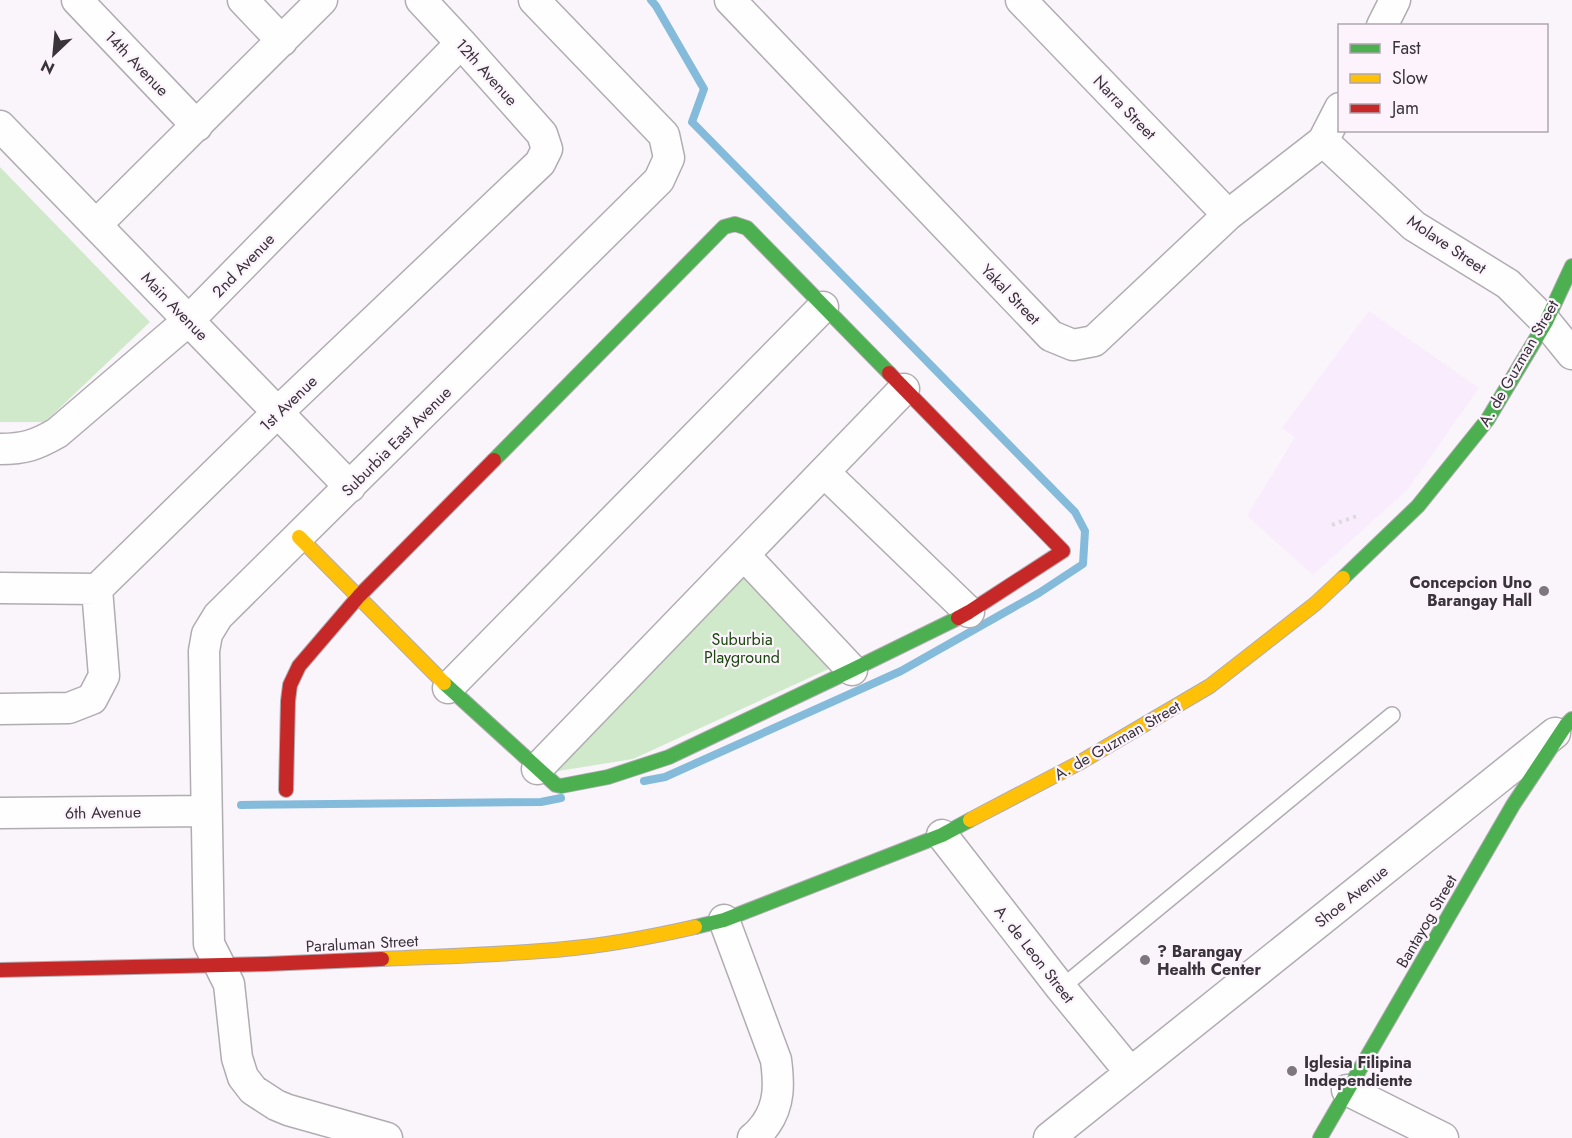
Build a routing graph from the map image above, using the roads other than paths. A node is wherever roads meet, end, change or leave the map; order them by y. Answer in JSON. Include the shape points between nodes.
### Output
{"nodes":[{"id":1,"x":77,"y":0,"type":"edge"},
{"id":2,"x":243,"y":0,"type":"edge"},
{"id":3,"x":322,"y":0,"type":"edge"},
{"id":4,"x":421,"y":0,"type":"edge"},
{"id":5,"x":534,"y":0,"type":"edge"},
{"id":6,"x":730,"y":0,"type":"edge"},
{"id":7,"x":1021,"y":0,"type":"edge"},
{"id":8,"x":1395,"y":0,"type":"edge"},
{"id":9,"x":1383,"y":24,"type":"edge"},
{"id":10,"x":282,"y":41,"type":"junction"},
{"id":11,"x":461,"y":43,"type":"junction"},
{"id":12,"x":1338,"y":112,"type":"edge"},
{"id":13,"x":0,"y":126,"type":"edge"},
{"id":14,"x":197,"y":126,"type":"junction"},
{"id":15,"x":1323,"y":141,"type":"junction"},
{"id":16,"x":547,"y":149,"type":"joint"},
{"id":17,"x":1228,"y":215,"type":"junction"},
{"id":18,"x":96,"y":225,"type":"junction"},
{"id":19,"x":1572,"y":266,"type":"edge"},
{"id":20,"x":823,"y":307,"type":"junction"},
{"id":21,"x":189,"y":320,"type":"junction"},
{"id":22,"x":1546,"y":322,"type":"junction"},
{"id":23,"x":1572,"y":354,"type":"edge"},
{"id":24,"x":904,"y":389,"type":"junction"},
{"id":25,"x":278,"y":412,"type":"junction"},
{"id":26,"x":0,"y":449,"type":"edge"},
{"id":27,"x":824,"y":472,"type":"junction"},
{"id":28,"x":350,"y":487,"type":"junction"},
{"id":29,"x":299,"y":537,"type":"junction"},
{"id":30,"x":744,"y":555,"type":"junction"},
{"id":31,"x":0,"y":588,"type":"edge"},
{"id":32,"x":97,"y":589,"type":"junction"},
{"id":33,"x":359,"y":596,"type":"junction"},
{"id":34,"x":969,"y":612,"type":"junction"},
{"id":35,"x":852,"y":670,"type":"junction"},
{"id":36,"x":448,"y":688,"type":"junction"},
{"id":37,"x":0,"y":709,"type":"edge"},
{"id":38,"x":1392,"y":715,"type":"dead end"},
{"id":39,"x":1569,"y":722,"type":"edge"},
{"id":40,"x":537,"y":769,"type":"junction"},
{"id":41,"x":286,"y":790,"type":"dead end"},
{"id":42,"x":206,"y":811,"type":"junction"},
{"id":43,"x":0,"y":813,"type":"edge"},
{"id":44,"x":942,"y":835,"type":"junction"},
{"id":45,"x":724,"y":920,"type":"junction"},
{"id":46,"x":219,"y":966,"type":"junction"},
{"id":47,"x":0,"y":970,"type":"edge"},
{"id":48,"x":1061,"y":988,"type":"junction"},
{"id":49,"x":1131,"y":1072,"type":"junction"},
{"id":50,"x":1347,"y":1090,"type":"junction"},
{"id":51,"x":387,"y":1138,"type":"edge"},
{"id":52,"x":753,"y":1138,"type":"edge"},
{"id":53,"x":1049,"y":1138,"type":"edge"},
{"id":54,"x":1320,"y":1138,"type":"edge"},
{"id":55,"x":1443,"y":1138,"type":"edge"}],
"edges":[{"from":1,"to":14,"type":"street","name":"14th Avenue"},
{"from":2,"to":10,"type":"street"},
{"from":3,"to":10,"type":"street"},
{"from":4,"to":11,"type":"street","name":"12th Avenue"},
{"from":5,"to":28,"type":"street","name":"Suburbia East Avenue","via":[[664,135],[669,158],[659,180]]},
{"from":6,"to":17,"type":"street","name":"Yakal Street","via":[[1051,336],[1073,345],[1094,341]]},
{"from":7,"to":17,"type":"street","name":"Narra Street"},
{"from":8,"to":9,"type":"street"},
{"from":10,"to":14,"type":"street"},
{"from":11,"to":16,"type":"street","name":"12th Avenue","via":[[542,134]]},
{"from":11,"to":21,"type":"street","name":"2nd Avenue"},
{"from":12,"to":15,"type":"street"},
{"from":13,"to":18,"type":"street","name":"Main Avenue"},
{"from":14,"to":18,"type":"street"},
{"from":15,"to":17,"type":"street","name":"Yakal Street"},
{"from":15,"to":22,"type":"street","name":"Molave Street","via":[[1414,226],[1508,284]]},
{"from":16,"to":25,"type":"street","name":"1st Avenue","via":[[540,164]]},
{"from":18,"to":21,"type":"street","name":"Main Avenue"},
{"from":19,"to":22,"type":"street","name":"A. de Guzman Street"},
{"from":20,"to":24,"type":"street"},
{"from":20,"to":33,"type":"street","via":[[747,228],[735,224],[724,227]]},
{"from":20,"to":36,"type":"street"},
{"from":21,"to":25,"type":"street","name":"Main Avenue"},
{"from":21,"to":26,"type":"street","name":"2nd Avenue","via":[[57,433],[39,444]]},
{"from":22,"to":23,"type":"street","name":"Molave Street"},
{"from":22,"to":44,"type":"street","name":"A. de Guzman Street","via":[[1488,419],[1418,506],[1315,603],[1210,686],[1079,763]]},
{"from":24,"to":27,"type":"street"},
{"from":24,"to":34,"type":"street","via":[[1063,551]]},
{"from":25,"to":28,"type":"street","name":"Main Avenue"},
{"from":25,"to":32,"type":"street","name":"1st Avenue"},
{"from":27,"to":30,"type":"street"},
{"from":27,"to":34,"type":"street"},
{"from":28,"to":29,"type":"street","name":"Suburbia East Avenue"},
{"from":29,"to":33,"type":"street"},
{"from":29,"to":42,"type":"street","name":"Suburbia East Avenue","via":[[218,616],[207,634]]},
{"from":30,"to":35,"type":"street"},
{"from":30,"to":40,"type":"street"},
{"from":31,"to":32,"type":"street"},
{"from":32,"to":37,"type":"street","via":[[104,676],[92,699],[69,708]]},
{"from":33,"to":36,"type":"street"},
{"from":33,"to":41,"type":"street","via":[[299,666],[290,685]]},
{"from":34,"to":35,"type":"street"},
{"from":35,"to":40,"type":"street","via":[[669,758],[608,777],[561,786],[555,786]]},
{"from":36,"to":40,"type":"street"},
{"from":38,"to":48,"type":"lane"},
{"from":39,"to":49,"type":"street","name":"Shoe Avenue"},
{"from":39,"to":50,"type":"street","name":"Bantayog Street","via":[[1513,805]]},
{"from":42,"to":43,"type":"street","name":"6th Avenue"},
{"from":42,"to":46,"type":"street","name":"Suburbia East Avenue","via":[[209,944]]},
{"from":44,"to":45,"type":"street","name":"A. de Guzman Street"},
{"from":44,"to":48,"type":"street","name":"A. de Leon Street"},
{"from":45,"to":46,"type":"street","name":"Paraluman Street","via":[[574,948]]},
{"from":45,"to":52,"type":"street","via":[[776,1060],[779,1081],[770,1117]]},
{"from":46,"to":47,"type":"street","name":"Paraluman Street"},
{"from":46,"to":51,"type":"street","via":[[229,984],[237,1058],[243,1077],[253,1090],[276,1106]]},
{"from":48,"to":49,"type":"street","name":"A. de Leon Street"},
{"from":49,"to":53,"type":"street","name":"Shoe Avenue"},
{"from":50,"to":54,"type":"street","name":"Bantayog Street"},
{"from":50,"to":55,"type":"street"}]}
